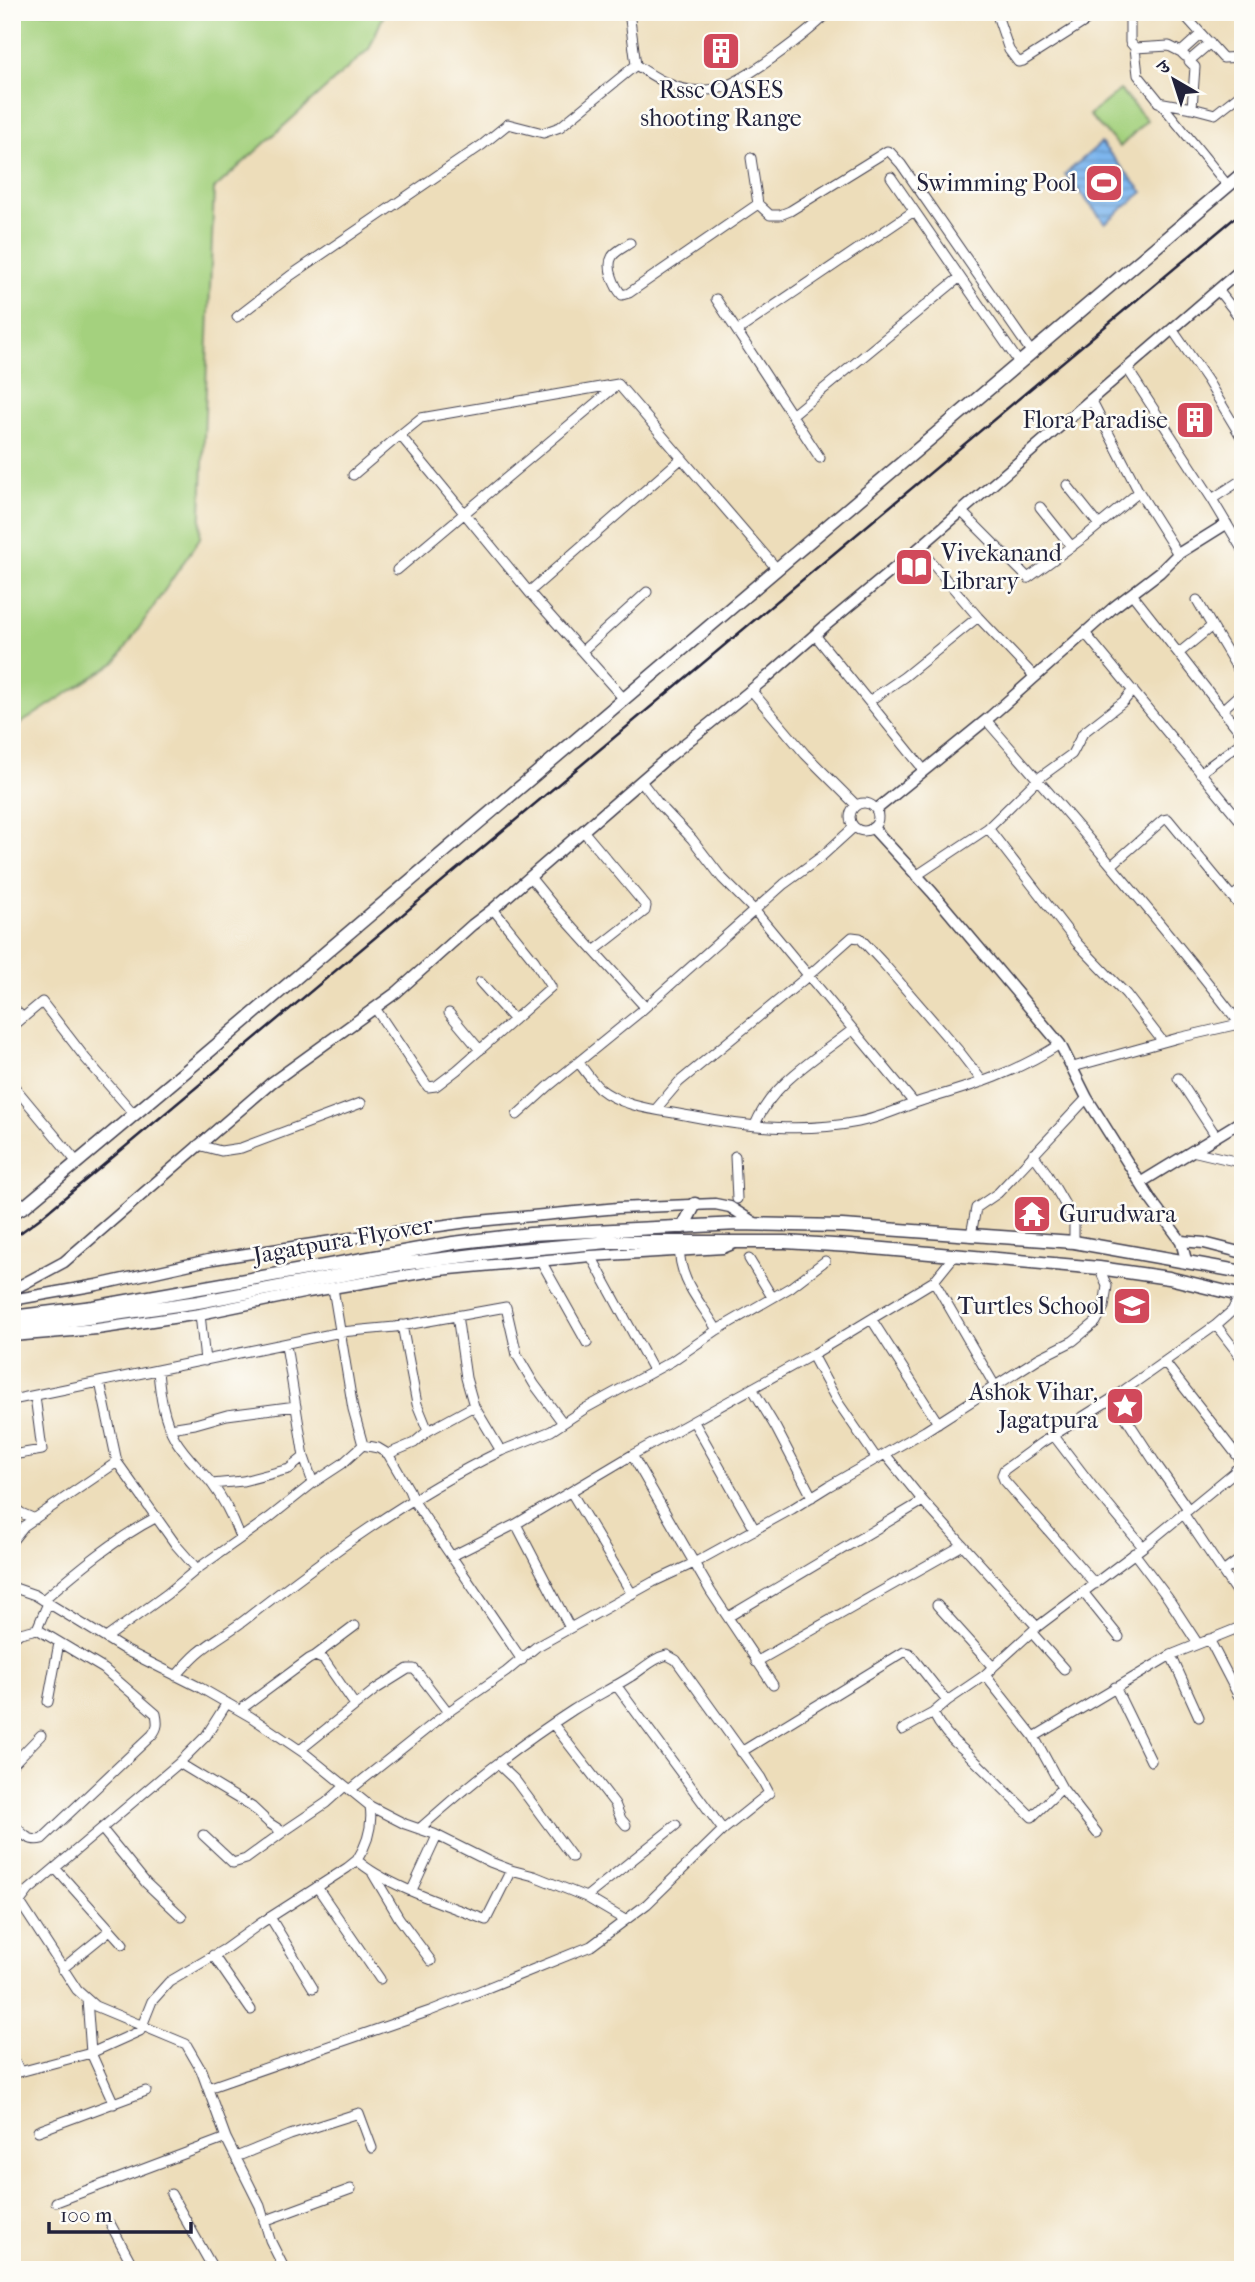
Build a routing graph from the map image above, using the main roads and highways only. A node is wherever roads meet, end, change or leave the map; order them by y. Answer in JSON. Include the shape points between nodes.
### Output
{"nodes":[{"id":1,"x":1243,"y":173,"type":"edge"},
{"id":2,"x":695,"y":1205,"type":"road end"},
{"id":3,"x":12,"y":1213,"type":"edge"},
{"id":4,"x":683,"y":1227,"type":"junction"},
{"id":5,"x":1243,"y":1272,"type":"edge"},
{"id":6,"x":1241,"y":1295,"type":"edge"},
{"id":7,"x":12,"y":1317,"type":"edge"},
{"id":8,"x":12,"y":1329,"type":"edge"}],
"edges":[{"from":1,"to":3,"type":"main road"},
{"from":2,"to":4,"type":"main road"},
{"from":4,"to":5,"type":"main road","name":"Jagatpura Flyover","via":[[842,1226],[1074,1242]]},
{"from":4,"to":7,"type":"main road","name":"Jagatpura Flyover","via":[[530,1234],[453,1243],[93,1307]]},
{"from":6,"to":8,"type":"main road","name":"Jagatpura Flyover","via":[[1099,1268],[843,1245],[737,1242],[679,1247],[609,1242],[401,1264],[185,1304]]}]}
